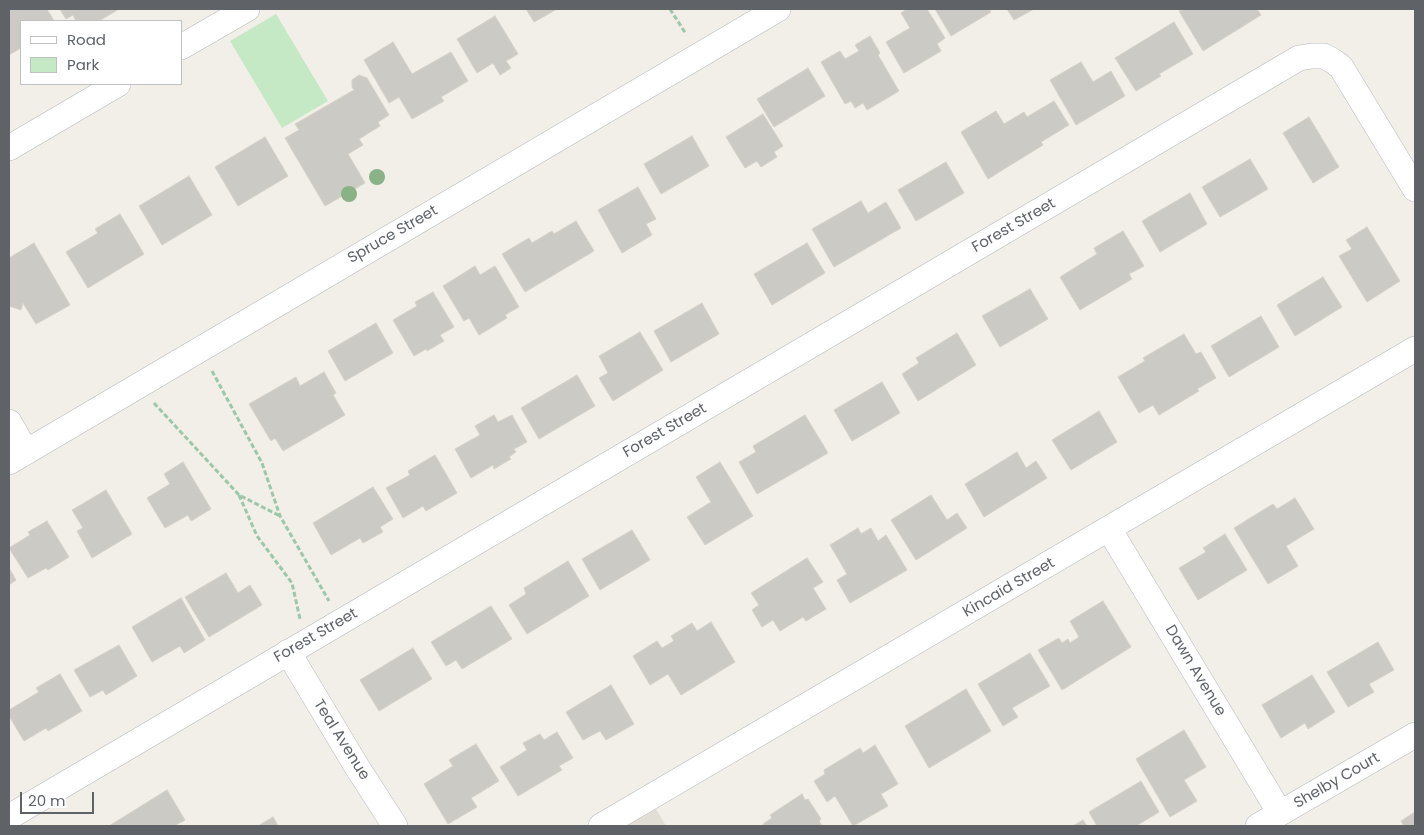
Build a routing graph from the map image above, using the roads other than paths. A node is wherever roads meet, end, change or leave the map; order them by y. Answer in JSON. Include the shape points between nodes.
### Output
{"nodes":[{"id":1,"x":247,"y":9,"type":"edge"},
{"id":2,"x":778,"y":9,"type":"edge"},
{"id":3,"x":182,"y":46,"type":"edge"},
{"id":4,"x":116,"y":85,"type":"edge"},
{"id":5,"x":9,"y":148,"type":"edge"},
{"id":6,"x":1415,"y":189,"type":"edge"},
{"id":7,"x":1415,"y":349,"type":"edge"},
{"id":8,"x":9,"y":422,"type":"edge"},
{"id":9,"x":18,"y":457,"type":"edge"},
{"id":10,"x":1109,"y":529,"type":"junction"},
{"id":11,"x":288,"y":652,"type":"junction"},
{"id":12,"x":1415,"y":735,"type":"edge"},
{"id":13,"x":1280,"y":814,"type":"junction"},
{"id":14,"x":9,"y":817,"type":"edge"},
{"id":15,"x":395,"y":826,"type":"edge"},
{"id":16,"x":602,"y":826,"type":"edge"},
{"id":17,"x":1258,"y":826,"type":"edge"}],
"edges":[{"from":1,"to":3,"type":"street"},
{"from":2,"to":9,"type":"street","name":"Spruce Street"},
{"from":4,"to":5,"type":"street"},
{"from":6,"to":11,"type":"street","name":"Forest Street","via":[[1341,68],[1324,56],[1299,58]]},
{"from":7,"to":10,"type":"street","name":"Kincaid Street"},
{"from":8,"to":9,"type":"street"},
{"from":10,"to":13,"type":"street","name":"Dawn Avenue"},
{"from":10,"to":16,"type":"street","name":"Kincaid Street"},
{"from":11,"to":14,"type":"street","name":"Forest Street"},
{"from":11,"to":15,"type":"street","name":"Teal Avenue"},
{"from":12,"to":13,"type":"street","name":"Shelby Court"},
{"from":13,"to":17,"type":"street","name":"Shelby Court"}]}
